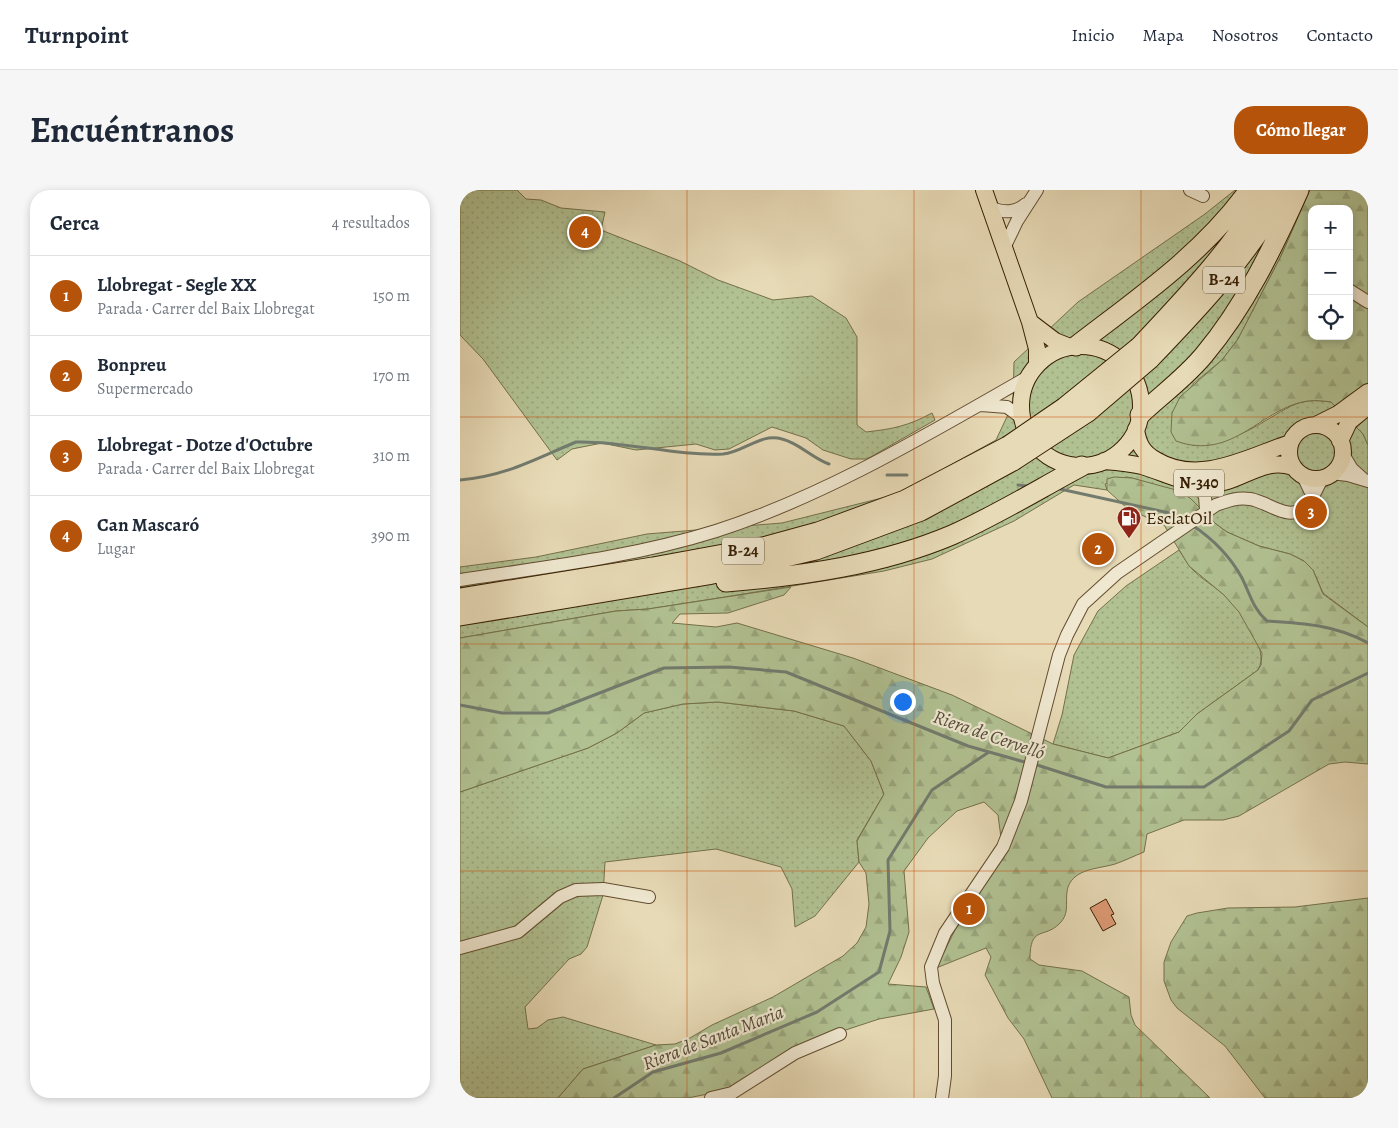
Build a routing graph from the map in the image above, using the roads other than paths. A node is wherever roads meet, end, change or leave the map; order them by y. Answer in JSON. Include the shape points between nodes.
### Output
{"nodes":[{"id":1,"x":984,"y":190,"type":"edge"},
{"id":2,"x":1190,"y":190,"type":"edge"},
{"id":3,"x":1249,"y":190,"type":"edge"},
{"id":4,"x":1267,"y":190,"type":"edge"},
{"id":5,"x":1294,"y":190,"type":"edge"},
{"id":6,"x":1033,"y":195,"type":"edge"},
{"id":7,"x":1203,"y":196,"type":"dead end"},
{"id":8,"x":991,"y":208,"type":"junction"},
{"id":9,"x":1004,"y":246,"type":"junction"},
{"id":10,"x":1353,"y":293,"type":"edge"},
{"id":11,"x":1368,"y":302,"type":"edge"},
{"id":12,"x":1030,"y":322,"type":"junction"},
{"id":13,"x":1073,"y":346,"type":"junction"},
{"id":14,"x":1144,"y":353,"type":"junction"},
{"id":15,"x":1033,"y":371,"type":"junction"},
{"id":16,"x":1368,"y":392,"type":"edge"},
{"id":17,"x":981,"y":405,"type":"junction"},
{"id":18,"x":1368,"y":406,"type":"edge"},
{"id":19,"x":1022,"y":418,"type":"junction"},
{"id":20,"x":1138,"y":422,"type":"junction"},
{"id":21,"x":1316,"y":425,"type":"junction"},
{"id":22,"x":1290,"y":443,"type":"junction"},
{"id":23,"x":1342,"y":447,"type":"junction"},
{"id":24,"x":1011,"y":454,"type":"junction"},
{"id":25,"x":1104,"y":461,"type":"junction"},
{"id":26,"x":1082,"y":466,"type":"junction"},
{"id":27,"x":1298,"y":472,"type":"junction"},
{"id":28,"x":1327,"y":476,"type":"junction"},
{"id":29,"x":1366,"y":481,"type":"edge"},
{"id":30,"x":1196,"y":483,"type":"junction"},
{"id":31,"x":1312,"y":497,"type":"junction"},
{"id":32,"x":1203,"y":514,"type":"junction"},
{"id":33,"x":460,"y":580,"type":"edge"},
{"id":34,"x":632,"y":587,"type":"junction"},
{"id":35,"x":460,"y":598,"type":"edge"},
{"id":36,"x":460,"y":616,"type":"edge"},
{"id":37,"x":649,"y":897,"type":"dead end"},
{"id":38,"x":460,"y":948,"type":"edge"},
{"id":39,"x":840,"y":1034,"type":"dead end"},
{"id":40,"x":711,"y":1098,"type":"edge"},
{"id":41,"x":942,"y":1098,"type":"edge"}],
"edges":[{"from":1,"to":8,"type":"main road"},
{"from":2,"to":7,"type":"street"},
{"from":3,"to":13,"type":"highway","via":[[1202,245]]},
{"from":4,"to":14,"type":"highway","number":"B-24","via":[[1245,224]]},
{"from":5,"to":14,"type":"highway","number":"B-24","via":[[1209,298]]},
{"from":5,"to":20,"type":"highway","via":[[1252,286],[1229,322],[1186,375]]},
{"from":6,"to":8,"type":"street","via":[[1018,210],[1009,212]]},
{"from":6,"to":9,"type":"street"},
{"from":8,"to":9,"type":"main road"},
{"from":9,"to":12,"type":"main road"},
{"from":10,"to":11,"type":"street"},
{"from":12,"to":13,"type":"main road","via":[[1055,341]]},
{"from":12,"to":15,"type":"main road","via":[[1037,348]]},
{"from":13,"to":15,"type":"main road","via":[[1049,355]]},
{"from":13,"to":20,"type":"main road","number":"N-340","via":[[1102,350],[1125,365],[1138,389]]},
{"from":14,"to":24,"type":"highway","number":"B-24","bridge":true,"via":[[1088,412]]},
{"from":15,"to":17,"type":"street"},
{"from":15,"to":19,"type":"main road","number":"N-340","via":[[1022,392]]},
{"from":16,"to":21,"type":"main road","number":"N-340","via":[[1338,414]]},
{"from":17,"to":19,"type":"street","via":[[1007,407]]},
{"from":17,"to":33,"type":"street","via":[[806,496],[716,531],[634,552]]},
{"from":18,"to":23,"type":"main road","via":[[1349,422]]},
{"from":19,"to":26,"type":"main road","number":"N-340","via":[[1034,443],[1047,456],[1064,464]]},
{"from":20,"to":22,"type":"main road","number":"N-340","via":[[1139,444],[1147,454],[1160,463],[1182,470],[1223,467]]},
{"from":20,"to":25,"type":"main road","number":"N-340","via":[[1126,446]]},
{"from":21,"to":22,"type":"main road","number":"N-340","via":[[1299,431]]},
{"from":21,"to":23,"type":"main road","via":[[1328,428]]},
{"from":22,"to":27,"type":"main road","via":[[1289,455]]},
{"from":23,"to":28,"type":"main road","via":[[1339,466]]},
{"from":23,"to":29,"type":"street","via":[[1352,469]]},
{"from":24,"to":34,"type":"highway","number":"B-24","via":[[921,511],[832,544],[708,575]]},
{"from":24,"to":35,"type":"highway","number":"B-24","via":[[906,500],[818,532],[767,546]]},
{"from":25,"to":26,"type":"main road","number":"N-340"},
{"from":25,"to":30,"type":"main road","number":"N-340","via":[[1143,466]]},
{"from":26,"to":34,"type":"highway","via":[[971,526],[903,552],[828,570],[742,580]]},
{"from":27,"to":28,"type":"main road","number":"N-340","via":[[1316,479]]},
{"from":27,"to":30,"type":"main road","number":"N-340","via":[[1276,464],[1262,466],[1223,482]]},
{"from":27,"to":31,"type":"street"},
{"from":28,"to":29,"type":"street","via":[[1348,475]]},
{"from":28,"to":31,"type":"street"},
{"from":30,"to":32,"type":"street","via":[[1205,496]]},
{"from":31,"to":32,"type":"street","via":[[1304,508],[1292,513],[1250,499],[1234,498]]},
{"from":32,"to":41,"type":"street","via":[[1121,569],[1083,604],[1059,655],[1021,801],[1003,848],[945,933],[931,967],[944,1020]]},
{"from":34,"to":36,"type":"highway","number":"B-24"},
{"from":37,"to":38,"type":"street","via":[[603,889],[576,890],[560,897],[518,932]]},
{"from":39,"to":40,"type":"street","via":[[795,1053],[732,1093]]}]}
